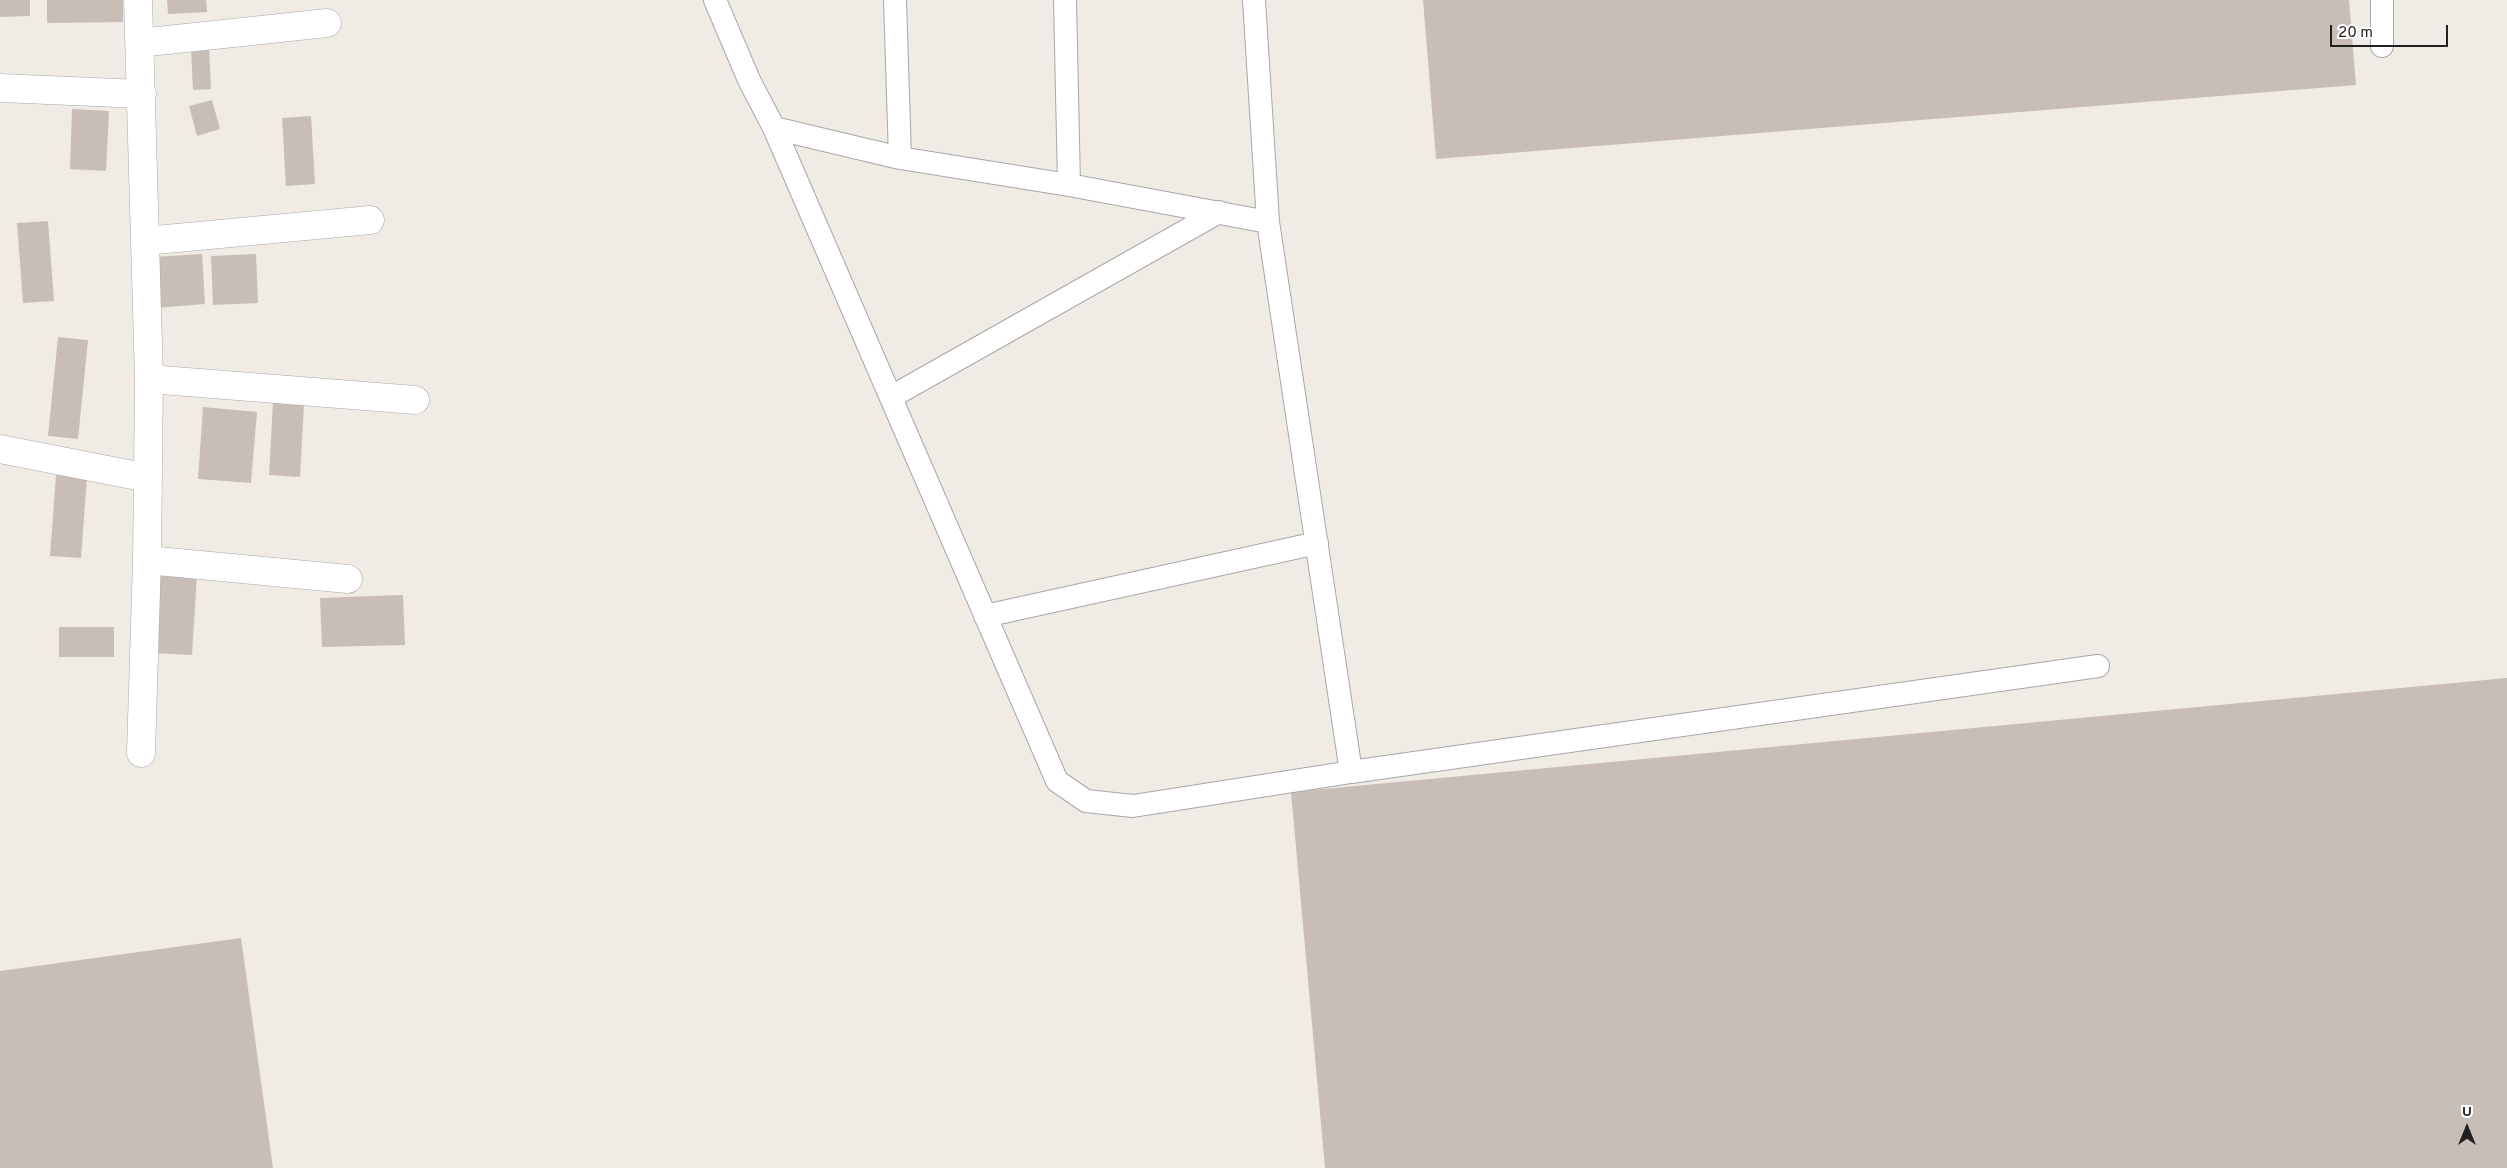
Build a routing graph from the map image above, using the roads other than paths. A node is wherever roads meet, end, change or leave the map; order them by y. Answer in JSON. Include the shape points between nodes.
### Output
{"nodes":[{"id":1,"x":138,"y":0,"type":"edge"},
{"id":2,"x":715,"y":0,"type":"edge"},
{"id":3,"x":895,"y":0,"type":"edge"},
{"id":4,"x":1065,"y":0,"type":"edge"},
{"id":5,"x":1254,"y":0,"type":"edge"},
{"id":6,"x":2382,"y":0,"type":"edge"},
{"id":7,"x":327,"y":23,"type":"dead end"},
{"id":8,"x":139,"y":43,"type":"junction"},
{"id":9,"x":2382,"y":46,"type":"dead end"},
{"id":10,"x":0,"y":88,"type":"edge"},
{"id":11,"x":142,"y":94,"type":"junction"},
{"id":12,"x":774,"y":128,"type":"junction"},
{"id":13,"x":900,"y":158,"type":"junction"},
{"id":14,"x":1070,"y":185,"type":"junction"},
{"id":15,"x":1219,"y":212,"type":"junction"},
{"id":16,"x":370,"y":220,"type":"dead end"},
{"id":17,"x":1268,"y":222,"type":"junction"},
{"id":18,"x":145,"y":241,"type":"junction"},
{"id":19,"x":149,"y":379,"type":"junction"},
{"id":20,"x":891,"y":397,"type":"junction"},
{"id":21,"x":415,"y":400,"type":"dead end"},
{"id":22,"x":0,"y":449,"type":"edge"},
{"id":23,"x":148,"y":478,"type":"junction"},
{"id":24,"x":1317,"y":543,"type":"junction"},
{"id":25,"x":147,"y":560,"type":"junction"},
{"id":26,"x":348,"y":579,"type":"dead end"},
{"id":27,"x":985,"y":616,"type":"junction"},
{"id":28,"x":2098,"y":666,"type":"dead end"},
{"id":29,"x":141,"y":754,"type":"dead end"},
{"id":30,"x":1351,"y":772,"type":"junction"}],
"edges":[{"from":1,"to":8,"type":"street"},
{"from":2,"to":12,"type":"lane","via":[[749,80]]},
{"from":3,"to":13,"type":"lane"},
{"from":4,"to":14,"type":"lane"},
{"from":5,"to":17,"type":"lane"},
{"from":6,"to":9,"type":"lane"},
{"from":7,"to":8,"type":"street"},
{"from":8,"to":11,"type":"street"},
{"from":10,"to":11,"type":"street"},
{"from":11,"to":18,"type":"street"},
{"from":12,"to":13,"type":"lane"},
{"from":12,"to":20,"type":"lane"},
{"from":13,"to":14,"type":"lane"},
{"from":14,"to":15,"type":"lane"},
{"from":15,"to":17,"type":"lane"},
{"from":15,"to":20,"type":"lane"},
{"from":16,"to":18,"type":"street"},
{"from":17,"to":24,"type":"lane"},
{"from":18,"to":19,"type":"street"},
{"from":19,"to":21,"type":"street"},
{"from":19,"to":23,"type":"street"},
{"from":20,"to":27,"type":"lane"},
{"from":22,"to":23,"type":"street"},
{"from":23,"to":25,"type":"street"},
{"from":24,"to":27,"type":"lane"},
{"from":24,"to":30,"type":"lane"},
{"from":25,"to":26,"type":"street"},
{"from":25,"to":29,"type":"street"},
{"from":27,"to":30,"type":"lane","via":[[1057,781],[1086,801],[1133,806]]},
{"from":28,"to":30,"type":"lane"}]}
